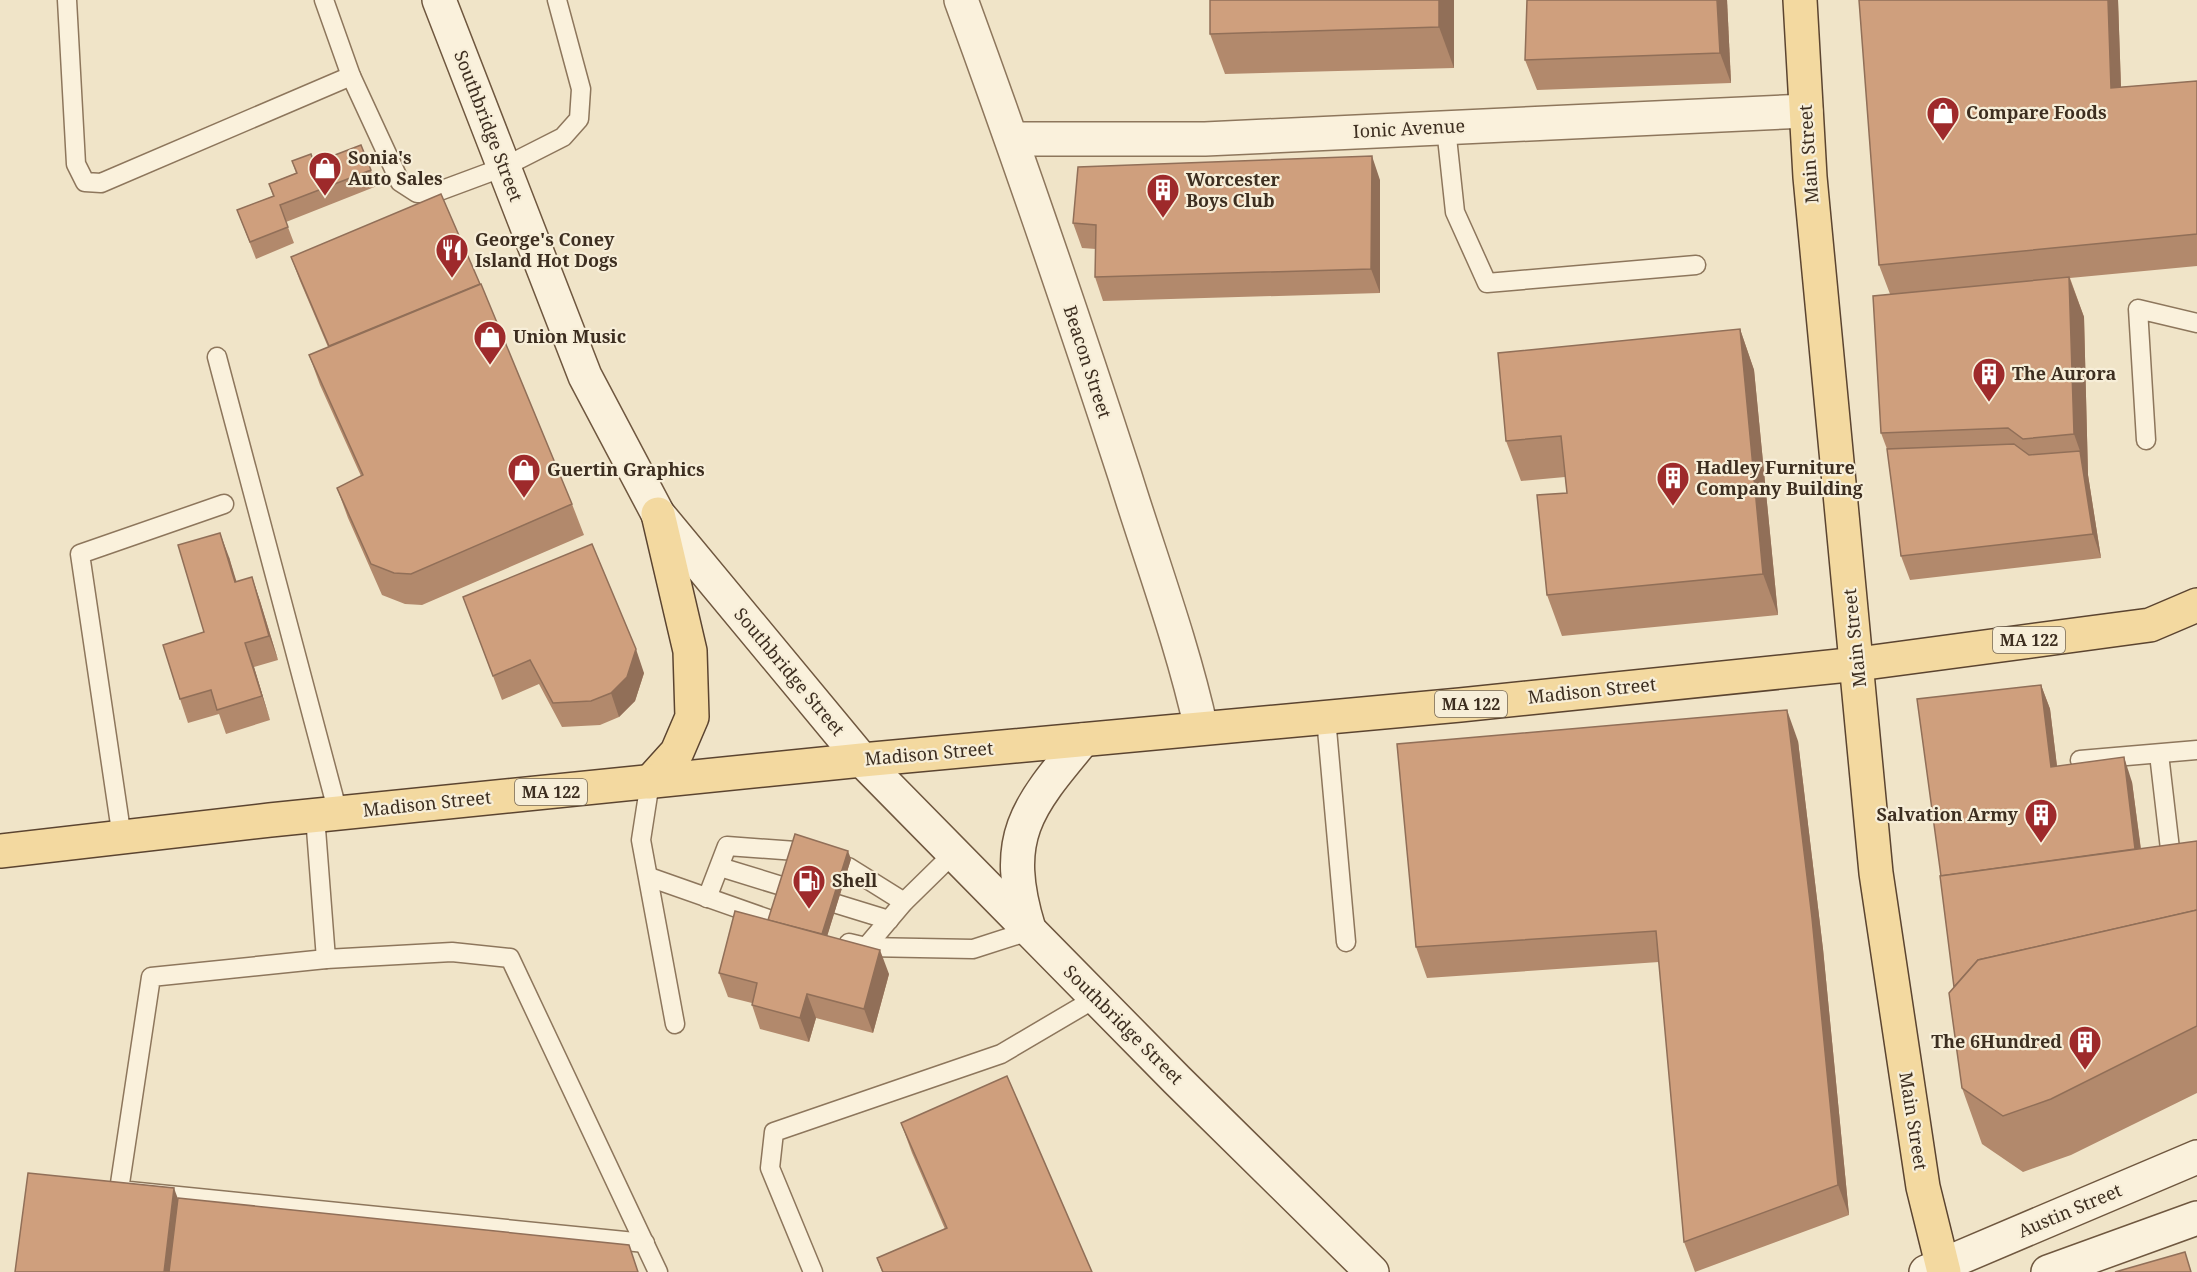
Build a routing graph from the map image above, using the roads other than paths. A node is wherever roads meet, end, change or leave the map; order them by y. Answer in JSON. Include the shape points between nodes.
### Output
{"nodes":[{"id":1,"x":67,"y":0,"type":"edge"},
{"id":2,"x":324,"y":0,"type":"edge"},
{"id":3,"x":439,"y":0,"type":"edge"},
{"id":4,"x":557,"y":0,"type":"edge"},
{"id":5,"x":961,"y":0,"type":"edge"},
{"id":6,"x":1800,"y":0,"type":"edge"},
{"id":7,"x":351,"y":76,"type":"junction"},
{"id":8,"x":1806,"y":111,"type":"junction"},
{"id":9,"x":1446,"y":128,"type":"junction"},
{"id":10,"x":1012,"y":139,"type":"junction"},
{"id":11,"x":504,"y":166,"type":"junction"},
{"id":12,"x":1695,"y":265,"type":"dead end"},
{"id":13,"x":2197,"y":323,"type":"edge"},
{"id":14,"x":217,"y":357,"type":"dead end"},
{"id":15,"x":2146,"y":440,"type":"dead end"},
{"id":16,"x":224,"y":504,"type":"dead end"},
{"id":17,"x":658,"y":514,"type":"junction"},
{"id":18,"x":2197,"y":605,"type":"edge"},
{"id":19,"x":1858,"y":664,"type":"junction"},
{"id":20,"x":1326,"y":718,"type":"junction"},
{"id":21,"x":1201,"y":728,"type":"junction"},
{"id":22,"x":1083,"y":740,"type":"junction"},
{"id":23,"x":2197,"y":750,"type":"edge"},
{"id":24,"x":2159,"y":754,"type":"junction"},
{"id":25,"x":862,"y":760,"type":"junction"},
{"id":26,"x":2080,"y":760,"type":"edge"},
{"id":27,"x":650,"y":782,"type":"junction"},
{"id":28,"x":327,"y":815,"type":"junction"},
{"id":29,"x":122,"y":838,"type":"junction"},
{"id":30,"x":2170,"y":849,"type":"edge"},
{"id":31,"x":0,"y":851,"type":"edge"},
{"id":32,"x":796,"y":851,"type":"edge"},
{"id":33,"x":953,"y":854,"type":"junction"},
{"id":34,"x":720,"y":867,"type":"junction"},
{"id":35,"x":848,"y":867,"type":"edge"},
{"id":36,"x":649,"y":877,"type":"junction"},
{"id":37,"x":785,"y":887,"type":"edge"},
{"id":38,"x":707,"y":898,"type":"junction"},
{"id":39,"x":904,"y":902,"type":"junction"},
{"id":40,"x":837,"y":904,"type":"edge"},
{"id":41,"x":889,"y":920,"type":"junction"},
{"id":42,"x":774,"y":921,"type":"edge"},
{"id":43,"x":1029,"y":931,"type":"junction"},
{"id":44,"x":836,"y":939,"type":"edge"},
{"id":45,"x":1346,"y":942,"type":"dead end"},
{"id":46,"x":866,"y":947,"type":"junction"},
{"id":47,"x":326,"y":959,"type":"junction"},
{"id":48,"x":1096,"y":998,"type":"junction"},
{"id":49,"x":675,"y":1024,"type":"dead end"},
{"id":50,"x":2197,"y":1157,"type":"edge"},
{"id":51,"x":2197,"y":1218,"type":"edge"},
{"id":52,"x":645,"y":1244,"type":"junction"},
{"id":53,"x":1938,"y":1270,"type":"edge"},
{"id":54,"x":658,"y":1272,"type":"edge"},
{"id":55,"x":813,"y":1272,"type":"edge"},
{"id":56,"x":1372,"y":1272,"type":"edge"},
{"id":57,"x":2048,"y":1272,"type":"edge"}],
"edges":[{"from":1,"to":7,"type":"lane","via":[[76,164],[85,182],[101,183]]},
{"from":2,"to":7,"type":"lane"},
{"from":3,"to":11,"type":"main road","name":"Southbridge Street"},
{"from":4,"to":11,"type":"lane","via":[[581,89],[579,119],[563,137]]},
{"from":5,"to":10,"type":"main road","name":"Beacon Street"},
{"from":6,"to":8,"type":"main road","name":"Main Street"},
{"from":7,"to":11,"type":"lane","via":[[400,182],[417,193],[434,193]]},
{"from":8,"to":9,"type":"main road","name":"Ionic Avenue"},
{"from":8,"to":19,"type":"main road","name":"Main Street"},
{"from":9,"to":10,"type":"main road","name":"Ionic Avenue","via":[[1205,139]]},
{"from":9,"to":12,"type":"lane","via":[[1455,212],[1487,283]]},
{"from":10,"to":21,"type":"main road","name":"Beacon Street","via":[[1182,656]]},
{"from":11,"to":17,"type":"main road","name":"Southbridge Street","via":[[585,376]]},
{"from":13,"to":15,"type":"lane","via":[[2138,309]]},
{"from":14,"to":28,"type":"lane"},
{"from":16,"to":29,"type":"lane","via":[[80,554]]},
{"from":17,"to":25,"type":"main road","name":"Southbridge Street"},
{"from":17,"to":27,"type":"main road","via":[[690,651],[692,717],[677,752]]},
{"from":18,"to":19,"type":"main road","number":"MA 122","via":[[2150,625]]},
{"from":19,"to":20,"type":"main road","name":"Madison Street","number":"MA 122"},
{"from":19,"to":53,"type":"main road","name":"Main Street","via":[[1876,873]]},
{"from":20,"to":21,"type":"main road","name":"Madison Street","number":"MA 122"},
{"from":20,"to":45,"type":"lane"},
{"from":21,"to":22,"type":"main road","name":"Madison Street","number":"MA 122"},
{"from":22,"to":25,"type":"main road","name":"Madison Street","number":"MA 122"},
{"from":22,"to":43,"type":"main road","via":[[1030,809],[1019,835],[1018,894]]},
{"from":23,"to":24,"type":"lane"},
{"from":24,"to":26,"type":"lane"},
{"from":24,"to":30,"type":"lane"},
{"from":25,"to":27,"type":"main road","name":"Madison Street","number":"MA 122"},
{"from":25,"to":33,"type":"main road","name":"Southbridge Street"},
{"from":27,"to":28,"type":"main road","name":"Madison Street","number":"MA 122"},
{"from":27,"to":36,"type":"lane","via":[[641,840]]},
{"from":28,"to":29,"type":"main road","name":"Madison Street","number":"MA 122"},
{"from":28,"to":47,"type":"lane"},
{"from":29,"to":31,"type":"main road","name":"Madison Street","number":"MA 122"},
{"from":32,"to":34,"type":"lane","via":[[728,846]]},
{"from":33,"to":39,"type":"lane"},
{"from":33,"to":43,"type":"main road","name":"Southbridge Street"},
{"from":34,"to":37,"type":"lane"},
{"from":34,"to":38,"type":"lane"},
{"from":35,"to":39,"type":"lane"},
{"from":36,"to":38,"type":"lane"},
{"from":36,"to":49,"type":"lane"},
{"from":38,"to":42,"type":"lane"},
{"from":39,"to":41,"type":"lane"},
{"from":40,"to":41,"type":"lane"},
{"from":41,"to":46,"type":"lane"},
{"from":43,"to":46,"type":"lane","via":[[973,949]]},
{"from":43,"to":48,"type":"main road","name":"Southbridge Street"},
{"from":44,"to":46,"type":"lane"},
{"from":47,"to":52,"type":"lane","via":[[452,952],[510,958]]},
{"from":47,"to":52,"type":"lane","via":[[151,977],[119,1190]]},
{"from":48,"to":55,"type":"lane","via":[[1001,1054],[774,1132],[770,1168]]},
{"from":48,"to":56,"type":"main road","name":"Southbridge Street"},
{"from":50,"to":53,"type":"main road","name":"Austin Street"},
{"from":51,"to":57,"type":"main road"},
{"from":52,"to":54,"type":"lane"}]}
